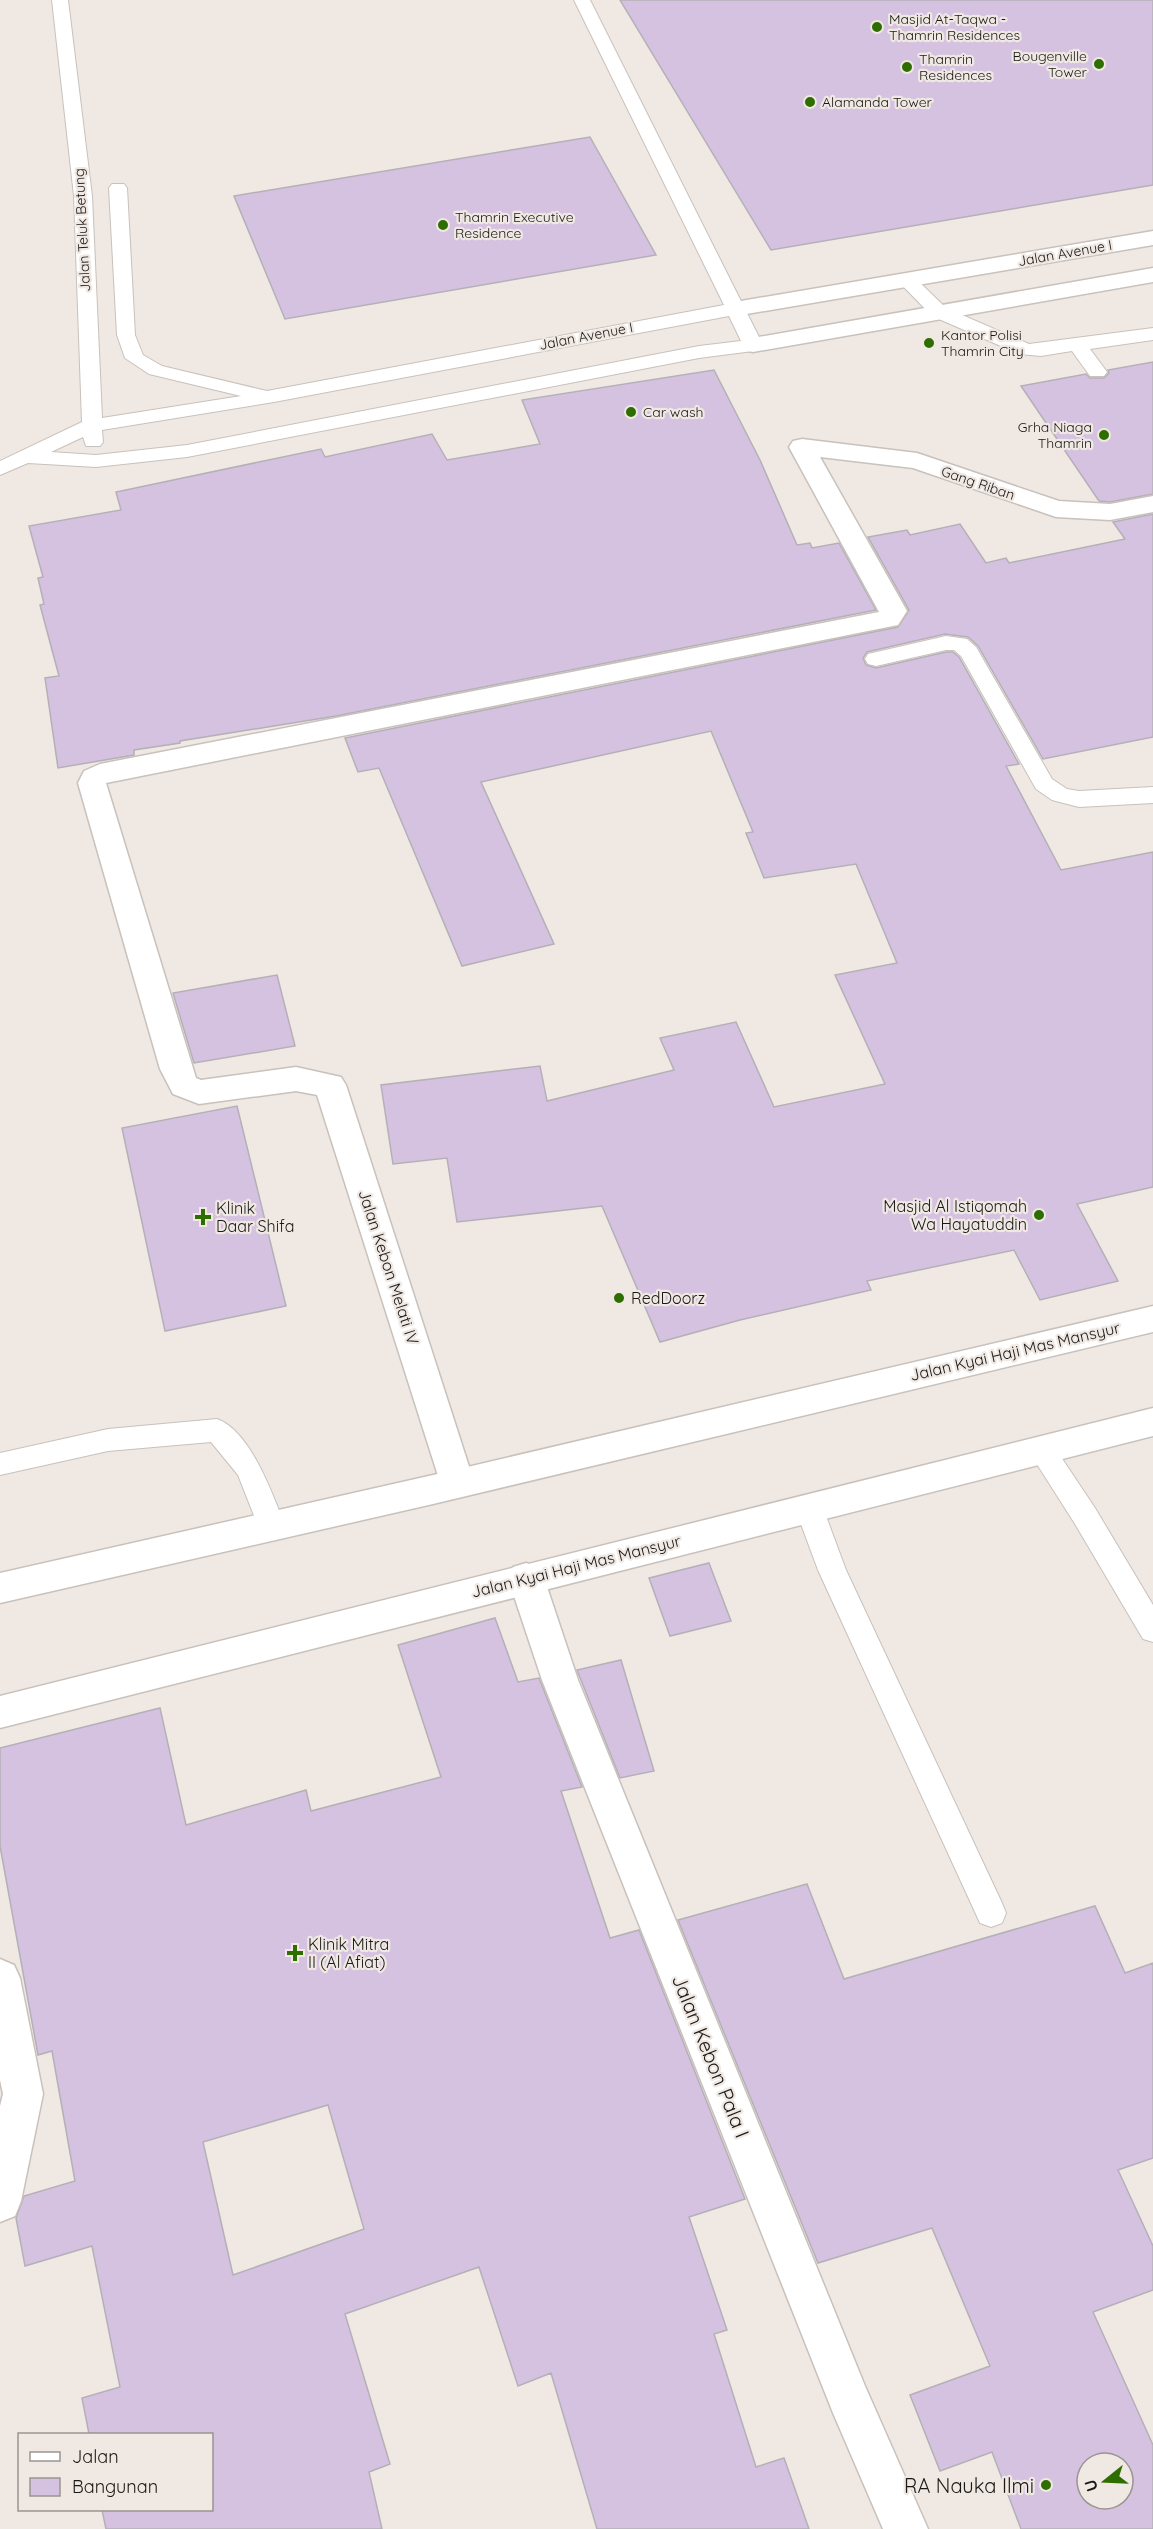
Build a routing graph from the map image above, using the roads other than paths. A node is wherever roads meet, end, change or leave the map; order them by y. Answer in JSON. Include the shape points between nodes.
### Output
{"nodes":[{"id":1,"x":60,"y":0,"type":"edge"},
{"id":2,"x":582,"y":0,"type":"edge"},
{"id":3,"x":118,"y":188,"type":"dead end"},
{"id":4,"x":1153,"y":238,"type":"edge"},
{"id":5,"x":1153,"y":275,"type":"edge"},
{"id":6,"x":906,"y":280,"type":"junction"},
{"id":7,"x":735,"y":309,"type":"junction"},
{"id":8,"x":939,"y":312,"type":"junction"},
{"id":9,"x":1153,"y":334,"type":"edge"},
{"id":10,"x":753,"y":345,"type":"junction"},
{"id":11,"x":1077,"y":345,"type":"junction"},
{"id":12,"x":1097,"y":372,"type":"dead end"},
{"id":13,"x":274,"y":396,"type":"junction"},
{"id":14,"x":90,"y":426,"type":"junction"},
{"id":15,"x":293,"y":432,"type":"junction"},
{"id":16,"x":27,"y":457,"type":"junction"},
{"id":17,"x":96,"y":461,"type":"junction"},
{"id":18,"x":0,"y":469,"type":"edge"},
{"id":19,"x":1153,"y":504,"type":"edge"},
{"id":20,"x":876,"y":659,"type":"dead end"},
{"id":21,"x":1153,"y":795,"type":"edge"},
{"id":22,"x":296,"y":1079,"type":"joint"},
{"id":23,"x":1153,"y":1319,"type":"edge"},
{"id":24,"x":1153,"y":1422,"type":"edge"},
{"id":25,"x":1042,"y":1449,"type":"junction"},
{"id":26,"x":0,"y":1464,"type":"edge"},
{"id":27,"x":457,"y":1482,"type":"junction"},
{"id":28,"x":809,"y":1508,"type":"junction"},
{"id":29,"x":272,"y":1528,"type":"junction"},
{"id":30,"x":526,"y":1578,"type":"junction"},
{"id":31,"x":0,"y":1588,"type":"edge"},
{"id":32,"x":1153,"y":1630,"type":"edge"},
{"id":33,"x":0,"y":1712,"type":"edge"},
{"id":34,"x":991,"y":1913,"type":"dead end"},
{"id":35,"x":0,"y":1977,"type":"edge"},
{"id":36,"x":0,"y":2201,"type":"edge"},
{"id":37,"x":906,"y":2529,"type":"edge"}],
"edges":[{"from":1,"to":14,"type":"lane","name":"Jalan Teluk Betung","via":[[83,196]]},
{"from":2,"to":7,"type":"lane"},
{"from":3,"to":13,"type":"lane","via":[[126,335],[135,358],[156,370]]},
{"from":4,"to":6,"type":"street","name":"Jalan Avenue I"},
{"from":5,"to":8,"type":"street","name":"Jalan Avenue I"},
{"from":6,"to":7,"type":"street","name":"Jalan Avenue I"},
{"from":6,"to":8,"type":"lane"},
{"from":7,"to":10,"type":"lane"},
{"from":7,"to":13,"type":"lane","name":"Jalan Avenue I"},
{"from":8,"to":10,"type":"street","name":"Jalan Avenue I"},
{"from":8,"to":11,"type":"lane","via":[[1026,350]]},
{"from":9,"to":11,"type":"lane"},
{"from":10,"to":15,"type":"lane","name":"Jalan Avenue I","via":[[699,352]]},
{"from":11,"to":12,"type":"lane"},
{"from":13,"to":14,"type":"lane","name":"Jalan Avenue I"},
{"from":13,"to":15,"type":"lane"},
{"from":14,"to":16,"type":"lane","name":"Jalan Avenue I"},
{"from":14,"to":17,"type":"lane","name":"Jalan Teluk Betung"},
{"from":15,"to":17,"type":"lane","name":"Jalan Avenue I","via":[[187,451]]},
{"from":16,"to":17,"type":"lane","name":"Jalan Avenue I"},
{"from":16,"to":18,"type":"lane","name":"Jalan Avenue I"},
{"from":19,"to":22,"type":"street","name":"Gang Riban","via":[[1110,512],[1056,509],[917,461],[802,447],[893,611],[888,619],[94,778],[92,783],[184,1086],[199,1092]]},
{"from":20,"to":21,"type":"lane","via":[[946,643],[960,644],[969,652],[1044,784],[1060,795],[1079,799]]},
{"from":22,"to":27,"type":"street","name":"Jalan Kebon Melati IV","via":[[330,1085]]},
{"from":23,"to":27,"type":"street","name":"Jalan Kyai Haji Mas Mansyur"},
{"from":24,"to":25,"type":"street","name":"Jalan Kyai Haji Mas Mansyur"},
{"from":25,"to":28,"type":"street","name":"Jalan Kyai Haji Mas Mansyur"},
{"from":25,"to":32,"type":"lane"},
{"from":26,"to":29,"type":"lane","via":[[108,1440],[218,1430],[249,1469]]},
{"from":27,"to":29,"type":"street","name":"Jalan Kyai Haji Mas Mansyur"},
{"from":28,"to":30,"type":"street","name":"Jalan Kyai Haji Mas Mansyur"},
{"from":28,"to":34,"type":"lane","via":[[832,1570]]},
{"from":29,"to":31,"type":"street","name":"Jalan Kyai Haji Mas Mansyur"},
{"from":30,"to":33,"type":"street","name":"Jalan Kyai Haji Mas Mansyur"},
{"from":30,"to":37,"type":"street","name":"Jalan Kebon Pala I","via":[[560,1680],[848,2398]]},
{"from":35,"to":36,"type":"street","via":[[22,2094]]}]}
